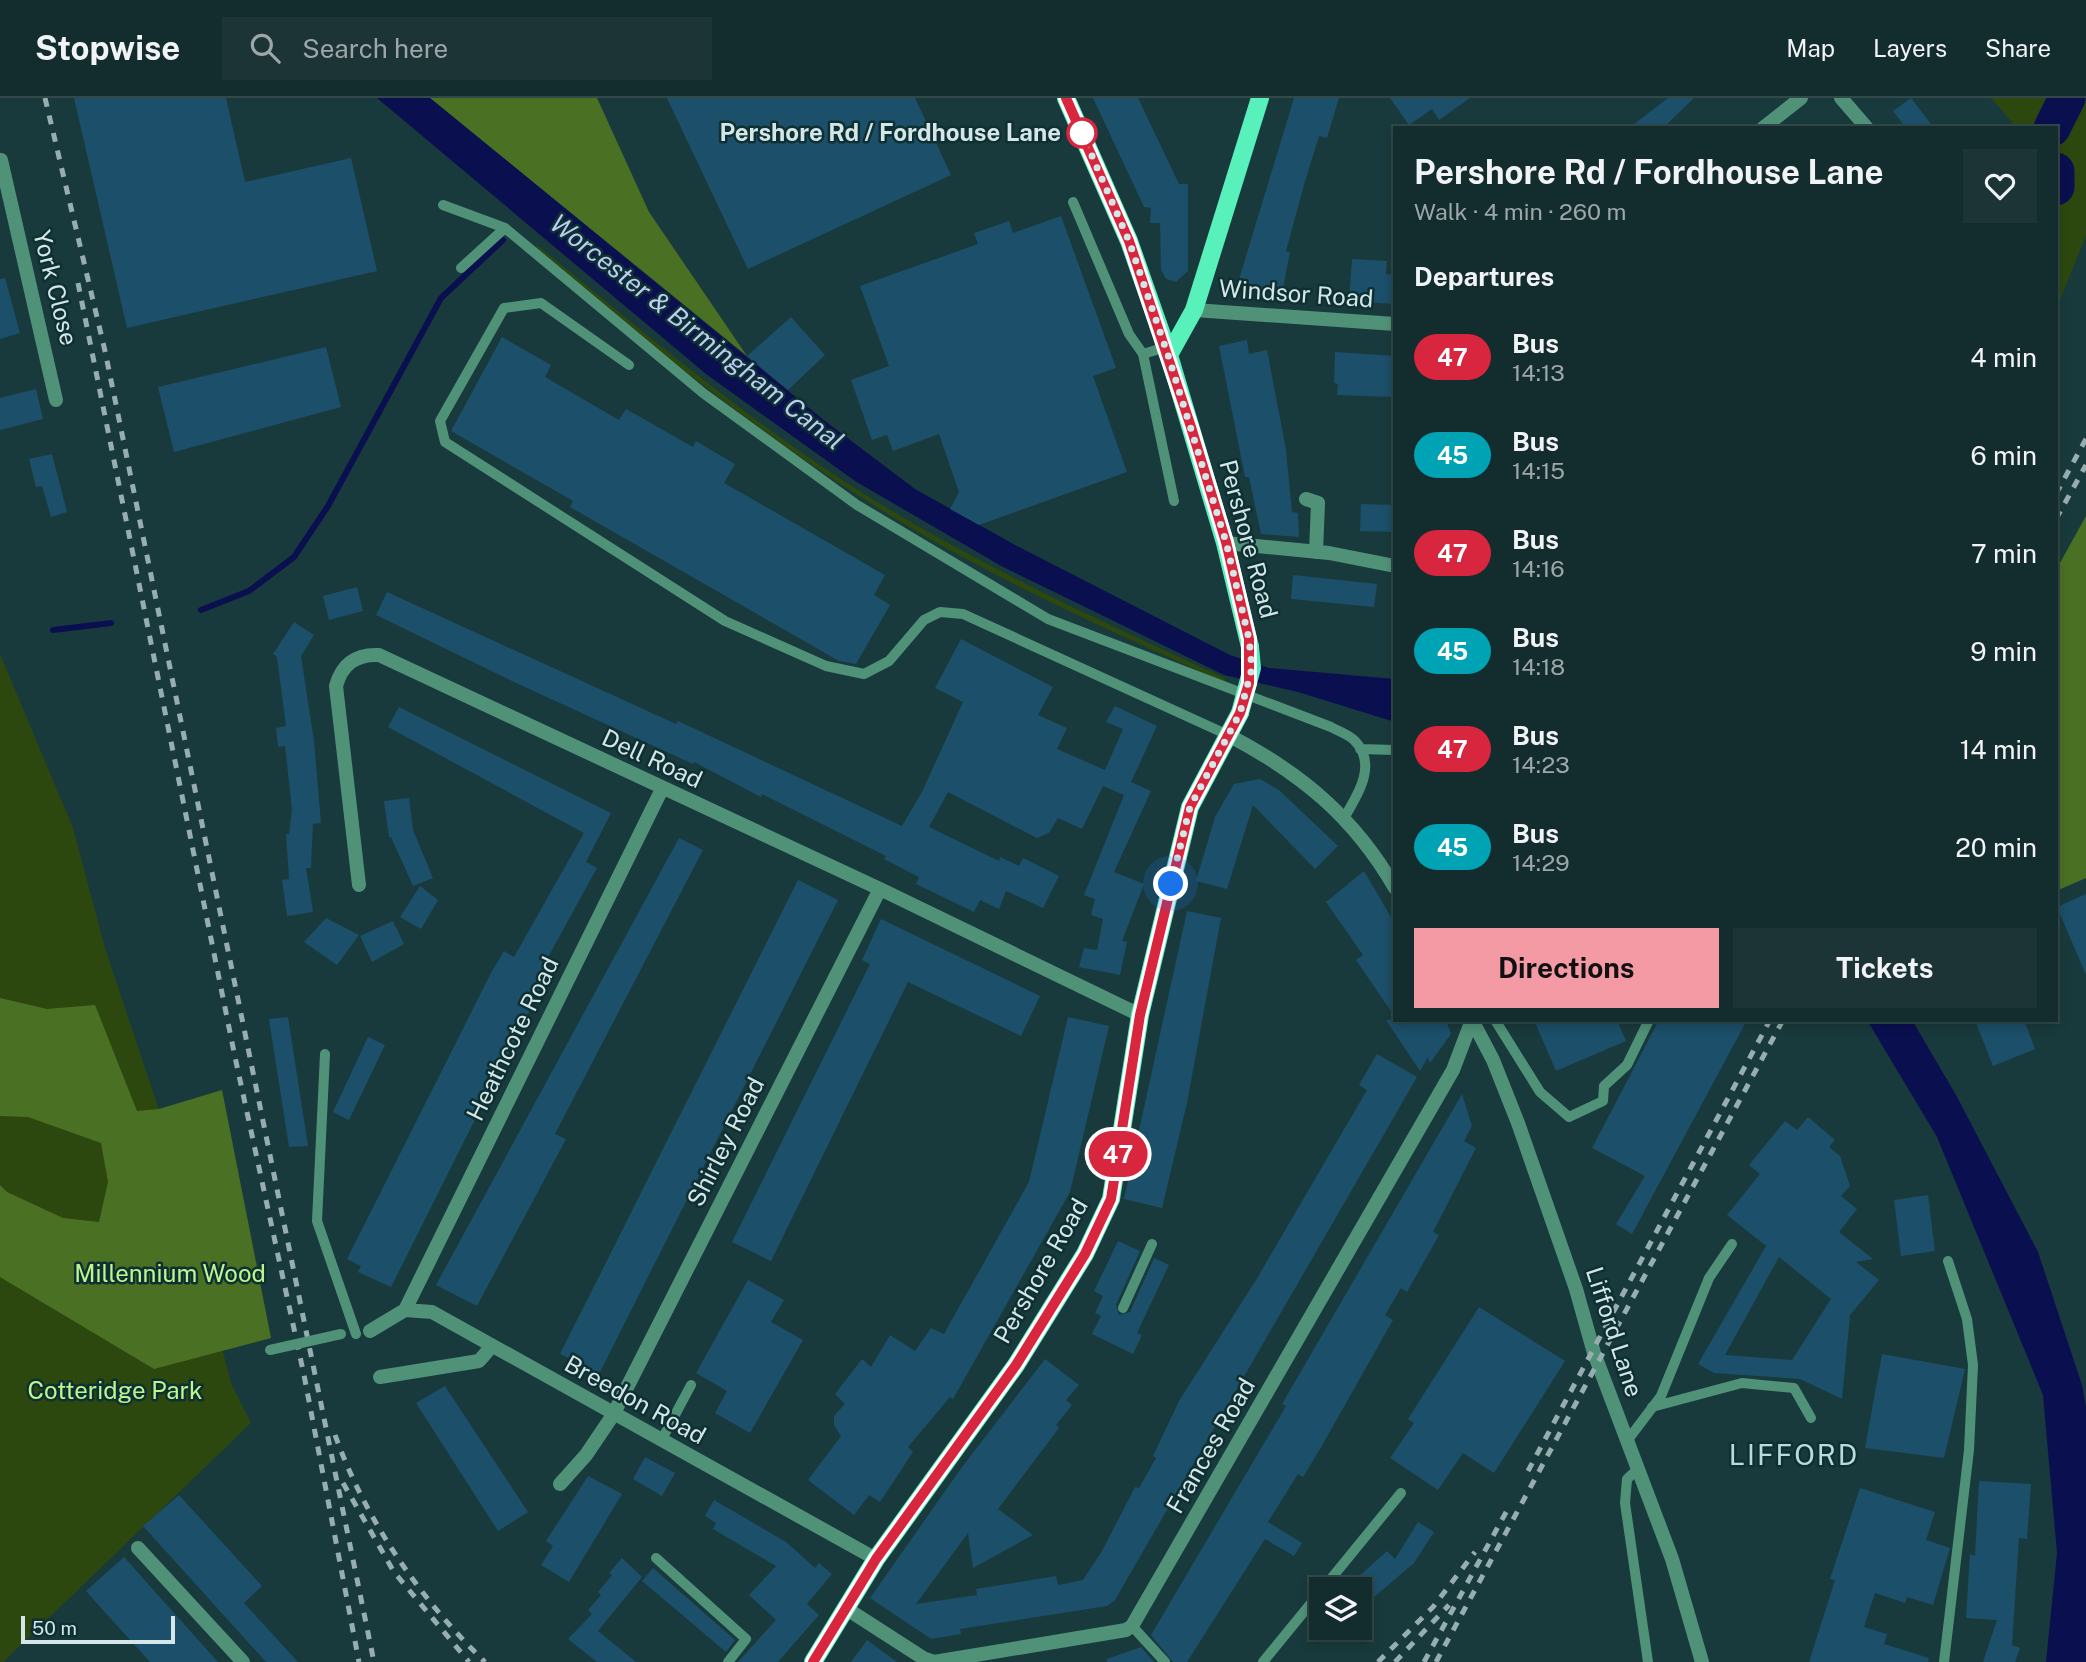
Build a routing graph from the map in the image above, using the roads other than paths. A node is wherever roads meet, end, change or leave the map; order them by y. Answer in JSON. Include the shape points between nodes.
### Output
{"nodes":[{"id":1,"x":1066,"y":98,"type":"edge"},
{"id":2,"x":1260,"y":98,"type":"edge"},
{"id":3,"x":1801,"y":98,"type":"edge"},
{"id":4,"x":1841,"y":98,"type":"edge"},
{"id":5,"x":1766,"y":126,"type":"edge"},
{"id":6,"x":1865,"y":126,"type":"edge"},
{"id":7,"x":1,"y":160,"type":"edge"},
{"id":8,"x":4,"y":187,"type":"edge"},
{"id":9,"x":1073,"y":202,"type":"dead end"},
{"id":10,"x":443,"y":205,"type":"dead end"},
{"id":11,"x":505,"y":228,"type":"junction"},
{"id":12,"x":461,"y":268,"type":"dead end"},
{"id":13,"x":1194,"y":310,"type":"junction"},
{"id":14,"x":1393,"y":324,"type":"edge"},
{"id":15,"x":1167,"y":351,"type":"junction"},
{"id":16,"x":1143,"y":354,"type":"junction"},
{"id":17,"x":629,"y":365,"type":"dead end"},
{"id":18,"x":56,"y":400,"type":"dead end"},
{"id":19,"x":1306,"y":499,"type":"dead end"},
{"id":20,"x":1174,"y":501,"type":"dead end"},
{"id":21,"x":1226,"y":542,"type":"junction"},
{"id":22,"x":1253,"y":546,"type":"junction"},
{"id":23,"x":1316,"y":552,"type":"junction"},
{"id":24,"x":1230,"y":563,"type":"junction"},
{"id":25,"x":1393,"y":566,"type":"edge"},
{"id":26,"x":1228,"y":735,"type":"junction"},
{"id":27,"x":1360,"y":749,"type":"junction"},
{"id":28,"x":1393,"y":750,"type":"edge"},
{"id":29,"x":662,"y":789,"type":"junction"},
{"id":30,"x":1344,"y":818,"type":"junction"},
{"id":31,"x":359,"y":885,"type":"dead end"},
{"id":32,"x":1393,"y":885,"type":"edge"},
{"id":33,"x":880,"y":889,"type":"junction"},
{"id":34,"x":1140,"y":1015,"type":"junction"},
{"id":35,"x":1471,"y":1022,"type":"edge"},
{"id":36,"x":1473,"y":1022,"type":"edge"},
{"id":37,"x":1496,"y":1022,"type":"edge"},
{"id":38,"x":1648,"y":1022,"type":"edge"},
{"id":39,"x":325,"y":1054,"type":"dead end"},
{"id":40,"x":1152,"y":1244,"type":"dead end"},
{"id":41,"x":1732,"y":1244,"type":"dead end"},
{"id":42,"x":1948,"y":1261,"type":"dead end"},
{"id":43,"x":1123,"y":1308,"type":"dead end"},
{"id":44,"x":405,"y":1310,"type":"junction"},
{"id":45,"x":363,"y":1332,"type":"junction"},
{"id":46,"x":492,"y":1346,"type":"junction"},
{"id":47,"x":266,"y":1351,"type":"dead end"},
{"id":48,"x":380,"y":1377,"type":"dead end"},
{"id":49,"x":691,"y":1385,"type":"dead end"},
{"id":50,"x":1653,"y":1407,"type":"junction"},
{"id":51,"x":613,"y":1415,"type":"junction"},
{"id":52,"x":1811,"y":1418,"type":"dead end"},
{"id":53,"x":661,"y":1441,"type":"junction"},
{"id":54,"x":1627,"y":1441,"type":"junction"},
{"id":55,"x":1638,"y":1469,"type":"junction"},
{"id":56,"x":560,"y":1484,"type":"dead end"},
{"id":57,"x":1401,"y":1493,"type":"dead end"},
{"id":58,"x":138,"y":1548,"type":"dead end"},
{"id":59,"x":656,"y":1558,"type":"dead end"},
{"id":60,"x":876,"y":1559,"type":"junction"},
{"id":61,"x":847,"y":1609,"type":"junction"},
{"id":62,"x":1132,"y":1626,"type":"junction"},
{"id":63,"x":243,"y":1662,"type":"edge"},
{"id":64,"x":728,"y":1662,"type":"edge"},
{"id":65,"x":813,"y":1662,"type":"edge"},
{"id":66,"x":1165,"y":1662,"type":"edge"},
{"id":67,"x":1264,"y":1662,"type":"edge"},
{"id":68,"x":1648,"y":1662,"type":"edge"},
{"id":69,"x":1702,"y":1662,"type":"edge"},
{"id":70,"x":1944,"y":1662,"type":"edge"}],
"edges":[{"from":1,"to":15,"type":"main road","name":"Pershore Road","via":[[1129,241]]},
{"from":2,"to":13,"type":"main road"},
{"from":3,"to":5,"type":"street"},
{"from":4,"to":6,"type":"street"},
{"from":7,"to":8,"type":"street","name":"York Close"},
{"from":8,"to":18,"type":"street","name":"York Close"},
{"from":9,"to":16,"type":"lane","via":[[1129,334]]},
{"from":10,"to":11,"type":"lane"},
{"from":11,"to":12,"type":"lane"},
{"from":11,"to":27,"type":"lane","via":[[703,393],[857,505],[1048,620],[1331,727],[1355,740]]},
{"from":13,"to":14,"type":"street","name":"Windsor Road"},
{"from":13,"to":15,"type":"main road"},
{"from":15,"to":16,"type":"lane"},
{"from":15,"to":21,"type":"main road","name":"Pershore Road"},
{"from":16,"to":20,"type":"lane"},
{"from":17,"to":26,"type":"lane","via":[[541,303],[504,309],[440,421],[445,442],[725,621],[827,666],[864,674],[889,661],[924,620],[940,612],[963,614]]},
{"from":19,"to":23,"type":"street","via":[[1318,503]]},
{"from":21,"to":22,"type":"street"},
{"from":21,"to":24,"type":"main road","name":"Pershore Road"},
{"from":22,"to":23,"type":"street"},
{"from":22,"to":24,"type":"street"},
{"from":23,"to":25,"type":"street"},
{"from":24,"to":26,"type":"main road","name":"Pershore Road","bridge":true,"via":[[1252,668],[1240,713]]},
{"from":26,"to":30,"type":"street","via":[[1279,764]]},
{"from":26,"to":34,"type":"main road","name":"Pershore Road","via":[[1190,807]]},
{"from":27,"to":28,"type":"lane"},
{"from":27,"to":30,"type":"lane","via":[[1365,758],[1363,785]]},
{"from":29,"to":31,"type":"street","name":"Dell Road","via":[[379,655],[366,654],[346,666],[336,686]]},
{"from":29,"to":33,"type":"street","name":"Dell Road"},
{"from":29,"to":44,"type":"street","name":"Heathcote Road"},
{"from":30,"to":32,"type":"street"},
{"from":33,"to":34,"type":"street","name":"Dell Road"},
{"from":33,"to":51,"type":"street","name":"Shirley Road"},
{"from":34,"to":60,"type":"main road","name":"Pershore Road","via":[[1111,1199],[1085,1254],[1016,1365]]},
{"from":35,"to":62,"type":"street","name":"Frances Road","via":[[1453,1070]]},
{"from":36,"to":54,"type":"street","name":"Lifford Lane","via":[[1518,1123]]},
{"from":37,"to":38,"type":"lane","via":[[1540,1092],[1569,1117],[1603,1101],[1604,1086],[1627,1065]]},
{"from":39,"to":45,"type":"lane","via":[[317,1221]]},
{"from":40,"to":43,"type":"lane"},
{"from":41,"to":50,"type":"lane","via":[[1709,1278]]},
{"from":42,"to":70,"type":"lane","via":[[1967,1319],[1972,1365],[1968,1463]]},
{"from":44,"to":45,"type":"street"},
{"from":44,"to":46,"type":"street","name":"Breedon Road","via":[[432,1312]]},
{"from":45,"to":47,"type":"lane","bridge":true},
{"from":46,"to":48,"type":"street","via":[[479,1361]]},
{"from":46,"to":51,"type":"street","name":"Breedon Road"},
{"from":49,"to":53,"type":"lane"},
{"from":50,"to":52,"type":"lane","via":[[1742,1383],[1794,1388]]},
{"from":50,"to":54,"type":"lane"},
{"from":51,"to":53,"type":"street","name":"Breedon Road"},
{"from":51,"to":56,"type":"street","name":"Shirley Road"},
{"from":53,"to":60,"type":"street","name":"Breedon Road"},
{"from":54,"to":55,"type":"street","name":"Lifford Lane"},
{"from":55,"to":68,"type":"lane","via":[[1627,1479],[1625,1503]]},
{"from":55,"to":69,"type":"street","name":"Lifford Lane","via":[[1672,1559]]},
{"from":57,"to":67,"type":"lane"},
{"from":58,"to":63,"type":"street"},
{"from":59,"to":64,"type":"lane","via":[[746,1639]]},
{"from":60,"to":61,"type":"main road","name":"Pershore Road"},
{"from":61,"to":62,"type":"street","via":[[934,1662]]},
{"from":61,"to":65,"type":"main road","name":"Pershore Road"},
{"from":62,"to":66,"type":"lane"}]}
